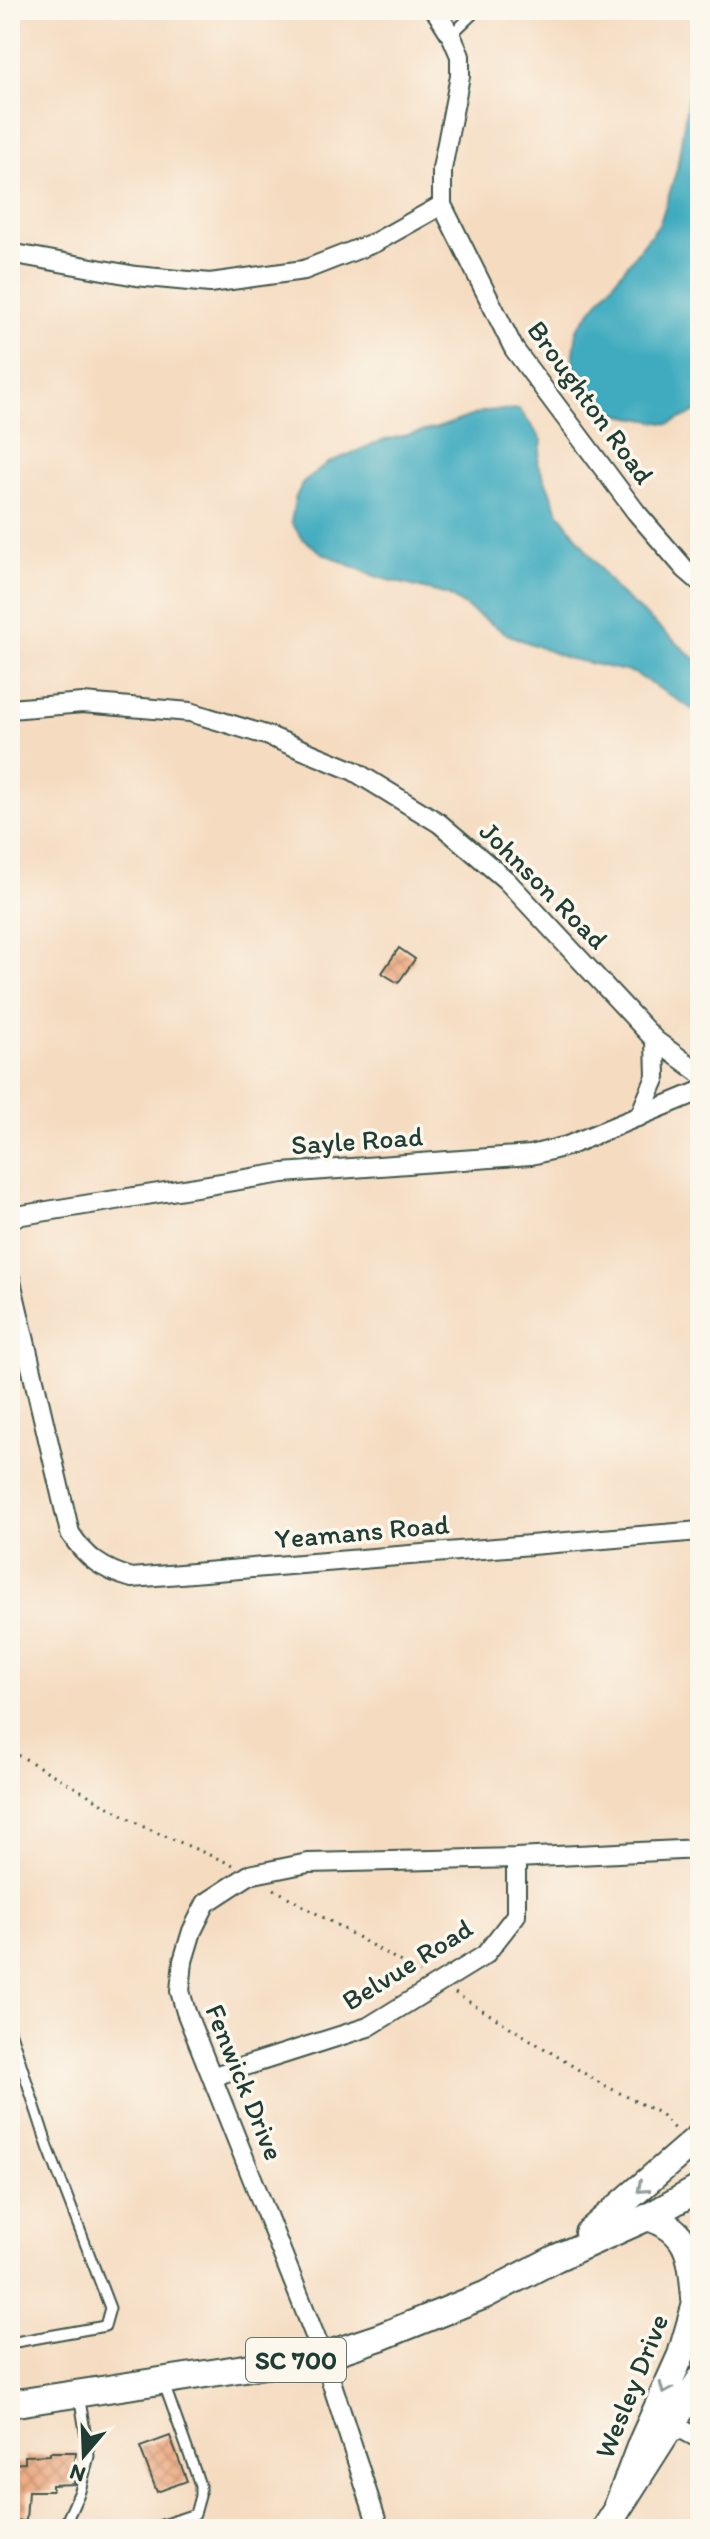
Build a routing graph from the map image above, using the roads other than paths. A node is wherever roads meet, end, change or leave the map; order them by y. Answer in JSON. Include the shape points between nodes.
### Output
{"nodes":[{"id":1,"x":435,"y":10,"type":"edge"},
{"id":2,"x":477,"y":10,"type":"edge"},
{"id":3,"x":451,"y":35,"type":"junction"},
{"id":4,"x":442,"y":205,"type":"junction"},
{"id":5,"x":10,"y":253,"type":"edge"},
{"id":6,"x":700,"y":582,"type":"edge"},
{"id":7,"x":10,"y":709,"type":"edge"},
{"id":8,"x":655,"y":1040,"type":"junction"},
{"id":9,"x":700,"y":1073,"type":"edge"},
{"id":10,"x":700,"y":1091,"type":"edge"},
{"id":11,"x":639,"y":1117,"type":"junction"},
{"id":12,"x":10,"y":1217,"type":"edge"},
{"id":13,"x":10,"y":1277,"type":"edge"},
{"id":14,"x":700,"y":1531,"type":"edge"},
{"id":15,"x":700,"y":1849,"type":"edge"},
{"id":16,"x":516,"y":1858,"type":"junction"},
{"id":17,"x":10,"y":2030,"type":"edge"},
{"id":18,"x":214,"y":2076,"type":"junction"},
{"id":19,"x":689,"y":2134,"type":"edge"},
{"id":20,"x":700,"y":2188,"type":"edge"},
{"id":21,"x":648,"y":2217,"type":"junction"},
{"id":22,"x":556,"y":2258,"type":"junction"},
{"id":23,"x":698,"y":2298,"type":"edge"},
{"id":24,"x":10,"y":2343,"type":"edge"},
{"id":25,"x":323,"y":2356,"type":"junction"},
{"id":26,"x":700,"y":2380,"type":"edge"},
{"id":27,"x":163,"y":2381,"type":"junction"},
{"id":28,"x":79,"y":2394,"type":"junction"},
{"id":29,"x":13,"y":2405,"type":"edge"},
{"id":30,"x":669,"y":2431,"type":"junction"},
{"id":31,"x":700,"y":2439,"type":"edge"},
{"id":32,"x":618,"y":2505,"type":"junction"},
{"id":33,"x":63,"y":2529,"type":"edge"},
{"id":34,"x":150,"y":2529,"type":"edge"},
{"id":35,"x":379,"y":2529,"type":"edge"},
{"id":36,"x":605,"y":2529,"type":"edge"}],
"edges":[{"from":1,"to":3,"type":"street","name":"Broughton Road"},
{"from":2,"to":3,"type":"lane"},
{"from":3,"to":4,"type":"street","name":"Broughton Road","via":[[460,56],[460,76],[442,169]]},
{"from":4,"to":5,"type":"street","via":[[376,242],[304,270],[210,283],[136,276]]},
{"from":4,"to":6,"type":"street","name":"Broughton Road","via":[[514,349],[636,512]]},
{"from":7,"to":8,"type":"street","name":"Johnson Road","via":[[83,703],[190,712],[269,736],[354,771],[439,823],[506,880]]},
{"from":8,"to":9,"type":"street","name":"Johnson Road"},
{"from":8,"to":11,"type":"street","via":[[656,1077]]},
{"from":10,"to":11,"type":"street","name":"Sayle Road"},
{"from":11,"to":12,"type":"street","name":"Sayle Road","via":[[531,1155],[283,1173]]},
{"from":13,"to":14,"type":"street","name":"Yeamans Road","via":[[70,1533],[82,1553],[109,1572],[132,1578]]},
{"from":15,"to":16,"type":"street","name":"Fenwick Drive"},
{"from":16,"to":18,"type":"street","name":"Belvue Road","via":[[516,1915],[485,1955],[368,2027]]},
{"from":16,"to":18,"type":"street","name":"Fenwick Drive","via":[[308,1863],[249,1875],[206,1903],[183,1961],[180,1991]]},
{"from":17,"to":24,"type":"lane","via":[[110,2308],[105,2326]]},
{"from":18,"to":25,"type":"street","name":"Fenwick Drive"},
{"from":19,"to":22,"type":"main road","number":"SC 700","one_way":true,"via":[[624,2204]]},
{"from":20,"to":21,"type":"main road","number":"SC 700"},
{"from":21,"to":22,"type":"main road","number":"SC 700"},
{"from":21,"to":23,"type":"main road","via":[[678,2232]]},
{"from":22,"to":25,"type":"main road","number":"SC 700","via":[[485,2295]]},
{"from":23,"to":32,"type":"main road","name":"Wesley Drive","one_way":true,"via":[[681,2355]]},
{"from":25,"to":27,"type":"main road","number":"SC 700"},
{"from":25,"to":35,"type":"street","name":"Fenwick Drive"},
{"from":26,"to":30,"type":"main road","name":"Wesley Drive"},
{"from":27,"to":28,"type":"main road","number":"SC 700"},
{"from":27,"to":34,"type":"lane","via":[[200,2496],[195,2514]]},
{"from":28,"to":29,"type":"main road","number":"SC 700"},
{"from":28,"to":33,"type":"lane","via":[[89,2456]]},
{"from":30,"to":31,"type":"street","via":[[683,2430]]},
{"from":30,"to":32,"type":"main road","name":"Wesley Drive"},
{"from":32,"to":36,"type":"main road","name":"Wesley Drive"}]}
